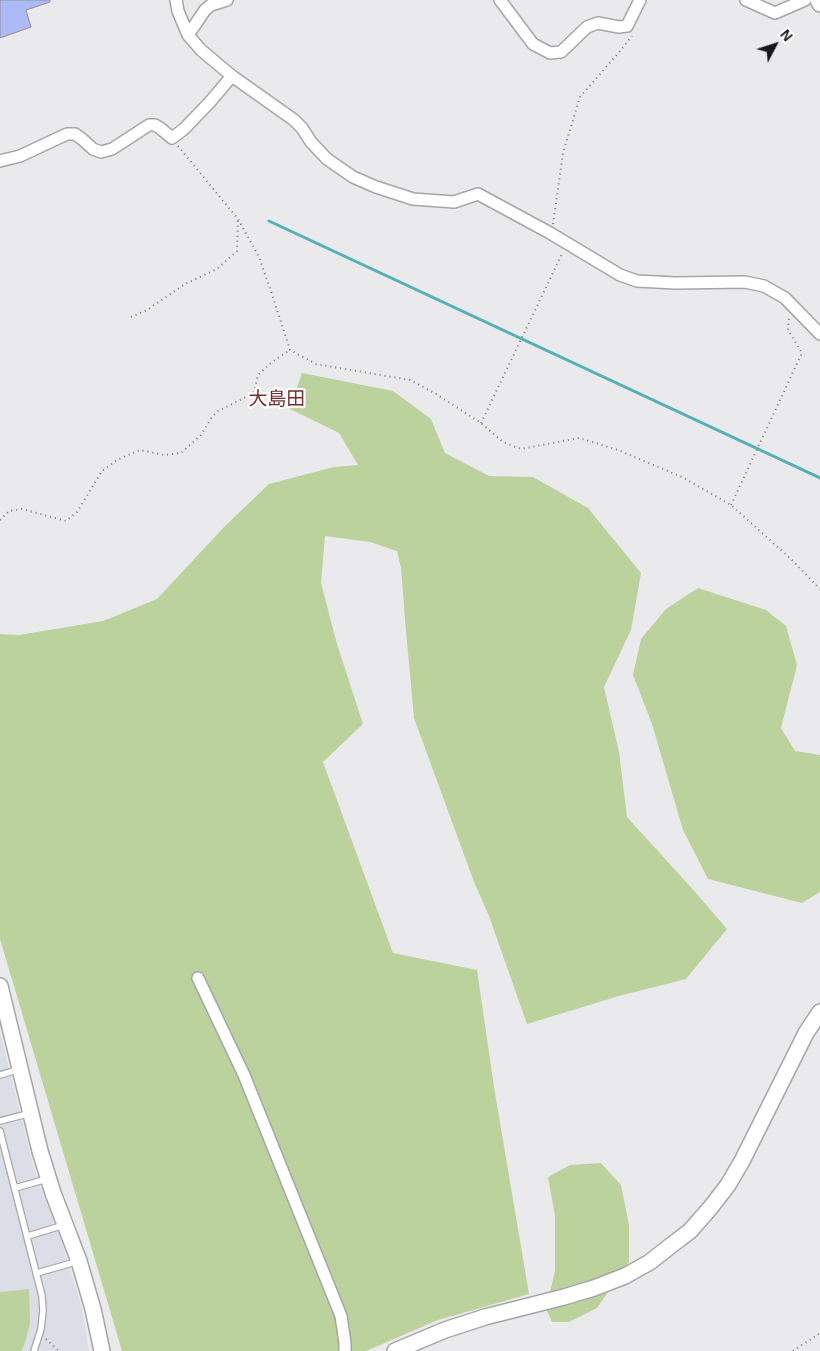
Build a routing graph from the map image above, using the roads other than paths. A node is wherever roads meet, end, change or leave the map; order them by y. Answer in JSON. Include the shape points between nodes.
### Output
{"nodes":[{"id":1,"x":176,"y":0,"type":"edge"},
{"id":2,"x":227,"y":0,"type":"edge"},
{"id":3,"x":500,"y":0,"type":"edge"},
{"id":4,"x":640,"y":0,"type":"edge"},
{"id":5,"x":746,"y":0,"type":"edge"},
{"id":6,"x":805,"y":0,"type":"edge"},
{"id":7,"x":818,"y":0,"type":"edge"},
{"id":8,"x":820,"y":4,"type":"edge"},
{"id":9,"x":188,"y":35,"type":"junction"},
{"id":10,"x":232,"y":76,"type":"junction"},
{"id":11,"x":0,"y":160,"type":"edge"},
{"id":12,"x":820,"y":334,"type":"edge"},
{"id":13,"x":198,"y":978,"type":"dead end"},
{"id":14,"x":0,"y":986,"type":"edge"},
{"id":15,"x":3,"y":1010,"type":"edge"},
{"id":16,"x":820,"y":1012,"type":"edge"},
{"id":17,"x":21,"y":1069,"type":"junction"},
{"id":18,"x":0,"y":1075,"type":"edge"},
{"id":19,"x":31,"y":1113,"type":"junction"},
{"id":20,"x":0,"y":1121,"type":"edge"},
{"id":21,"x":0,"y":1131,"type":"edge"},
{"id":22,"x":48,"y":1179,"type":"junction"},
{"id":23,"x":15,"y":1188,"type":"junction"},
{"id":24,"x":66,"y":1224,"type":"junction"},
{"id":25,"x":28,"y":1236,"type":"junction"},
{"id":26,"x":79,"y":1262,"type":"junction"},
{"id":27,"x":37,"y":1273,"type":"junction"},
{"id":28,"x":34,"y":1351,"type":"edge"},
{"id":29,"x":102,"y":1351,"type":"edge"},
{"id":30,"x":345,"y":1351,"type":"edge"},
{"id":31,"x":395,"y":1351,"type":"edge"}],
"edges":[{"from":1,"to":9,"type":"street"},
{"from":2,"to":9,"type":"street","via":[[205,10]]},
{"from":3,"to":4,"type":"street","via":[[533,44],[550,53],[561,52],[587,27],[598,23],[627,26]]},
{"from":5,"to":6,"type":"street","via":[[775,13]]},
{"from":7,"to":8,"type":"street"},
{"from":9,"to":10,"type":"street"},
{"from":10,"to":11,"type":"street","via":[[172,138],[155,125],[149,125],[112,149],[101,152],[75,134],[67,134],[20,156]]},
{"from":10,"to":12,"type":"street","via":[[294,120],[327,159],[353,177],[413,199],[454,202],[478,194],[620,275],[637,281],[675,284],[745,282],[764,286],[785,298]]},
{"from":13,"to":30,"type":"street","via":[[244,1075],[341,1316]]},
{"from":14,"to":15,"type":"street"},
{"from":15,"to":17,"type":"street"},
{"from":16,"to":31,"type":"street","via":[[728,1184],[690,1231],[670,1247],[625,1276],[594,1288],[485,1317]]},
{"from":17,"to":18,"type":"lane"},
{"from":17,"to":19,"type":"street"},
{"from":19,"to":20,"type":"lane"},
{"from":19,"to":22,"type":"street"},
{"from":21,"to":23,"type":"lane"},
{"from":22,"to":23,"type":"lane"},
{"from":22,"to":24,"type":"street"},
{"from":23,"to":25,"type":"lane"},
{"from":24,"to":25,"type":"lane"},
{"from":24,"to":26,"type":"street"},
{"from":25,"to":27,"type":"lane"},
{"from":26,"to":27,"type":"lane"},
{"from":26,"to":29,"type":"street"},
{"from":27,"to":28,"type":"lane","via":[[43,1311]]}]}
